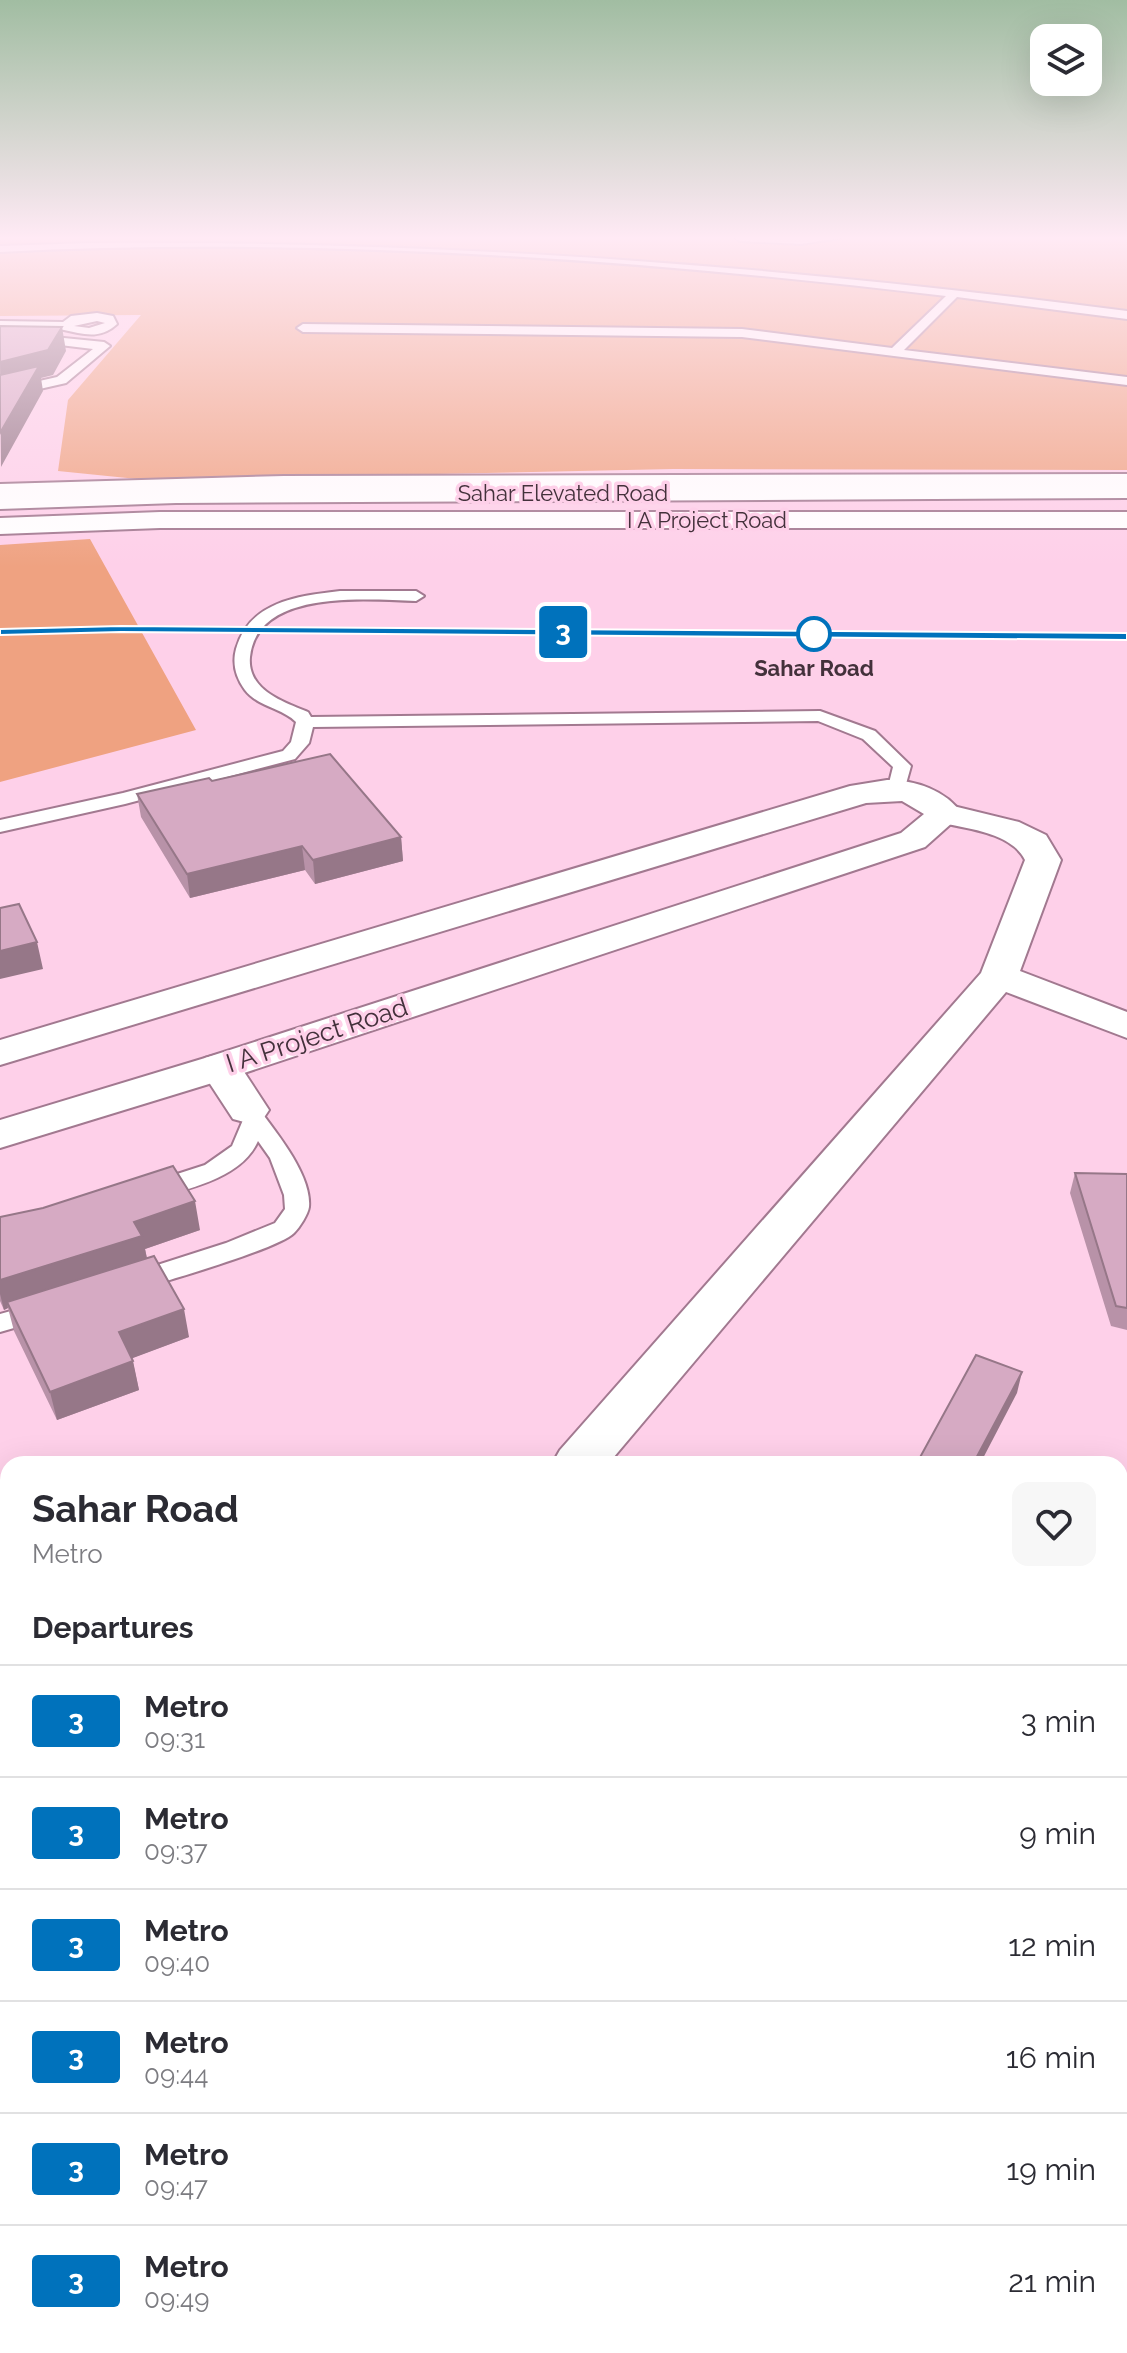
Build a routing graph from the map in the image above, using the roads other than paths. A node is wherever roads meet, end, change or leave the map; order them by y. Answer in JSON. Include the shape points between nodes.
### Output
{"nodes":[{"id":1,"x":102,"y":348,"type":"edge"},
{"id":2,"x":855,"y":348,"type":"edge"},
{"id":3,"x":899,"y":348,"type":"edge"},
{"id":4,"x":895,"y":352,"type":"junction"},
{"id":5,"x":1127,"y":381,"type":"edge"},
{"id":6,"x":0,"y":394,"type":"edge"},
{"id":7,"x":1127,"y":482,"type":"edge"},
{"id":8,"x":1127,"y":490,"type":"edge"},
{"id":9,"x":0,"y":492,"type":"edge"},
{"id":10,"x":0,"y":501,"type":"edge"},
{"id":11,"x":1127,"y":511,"type":"edge"},
{"id":12,"x":1127,"y":520,"type":"edge"},
{"id":13,"x":0,"y":523,"type":"edge"},
{"id":14,"x":416,"y":596,"type":"dead end"},
{"id":15,"x":305,"y":722,"type":"junction"},
{"id":16,"x":897,"y":787,"type":"junction"},
{"id":17,"x":945,"y":814,"type":"junction"},
{"id":18,"x":0,"y":826,"type":"edge"},
{"id":19,"x":999,"y":976,"type":"junction"},
{"id":20,"x":1127,"y":1026,"type":"edge"},
{"id":21,"x":0,"y":1053,"type":"edge"},
{"id":22,"x":220,"y":1067,"type":"junction"},
{"id":23,"x":252,"y":1115,"type":"junction"},
{"id":24,"x":0,"y":1134,"type":"edge"},
{"id":25,"x":125,"y":1200,"type":"edge"},
{"id":26,"x":115,"y":1288,"type":"edge"},
{"id":27,"x":73,"y":1301,"type":"edge"},
{"id":28,"x":0,"y":1323,"type":"edge"},
{"id":29,"x":585,"y":1456,"type":"edge"}],
"edges":[{"from":1,"to":6,"type":"lane","via":[[61,380]]},
{"from":2,"to":4,"type":"lane"},
{"from":3,"to":4,"type":"lane"},
{"from":4,"to":5,"type":"lane"},
{"from":7,"to":9,"type":"main road","via":[[284,484]]},
{"from":8,"to":10,"type":"main road","name":"Sahar Elevated Road","via":[[176,495]]},
{"from":11,"to":13,"type":"main road","name":"Sahar Elevated Road","via":[[163,514]]},
{"from":12,"to":13,"type":"main road","name":"I A Project Road"},
{"from":14,"to":15,"type":"lane","via":[[323,597],[280,607],[257,620],[246,638],[244,675],[254,695]]},
{"from":15,"to":16,"type":"lane","via":[[820,716],[869,735],[880,745],[902,766]]},
{"from":15,"to":18,"type":"lane","via":[[300,743],[289,755]]},
{"from":16,"to":17,"type":"main road","via":[[926,798]]},
{"from":16,"to":21,"type":"main road","via":[[862,793]]},
{"from":17,"to":19,"type":"main road","via":[[1007,829],[1034,842],[1043,860]]},
{"from":17,"to":22,"type":"main road","name":"I A Project Road","via":[[913,840]]},
{"from":19,"to":20,"type":"main road"},
{"from":19,"to":29,"type":"main road"},
{"from":22,"to":23,"type":"main road"},
{"from":22,"to":24,"type":"main road","name":"I A Project Road"},
{"from":23,"to":25,"type":"lane","via":[[242,1150],[213,1171]]},
{"from":23,"to":26,"type":"lane","via":[[281,1157],[296,1195],[297,1210],[284,1229]]},
{"from":27,"to":28,"type":"lane"}]}
